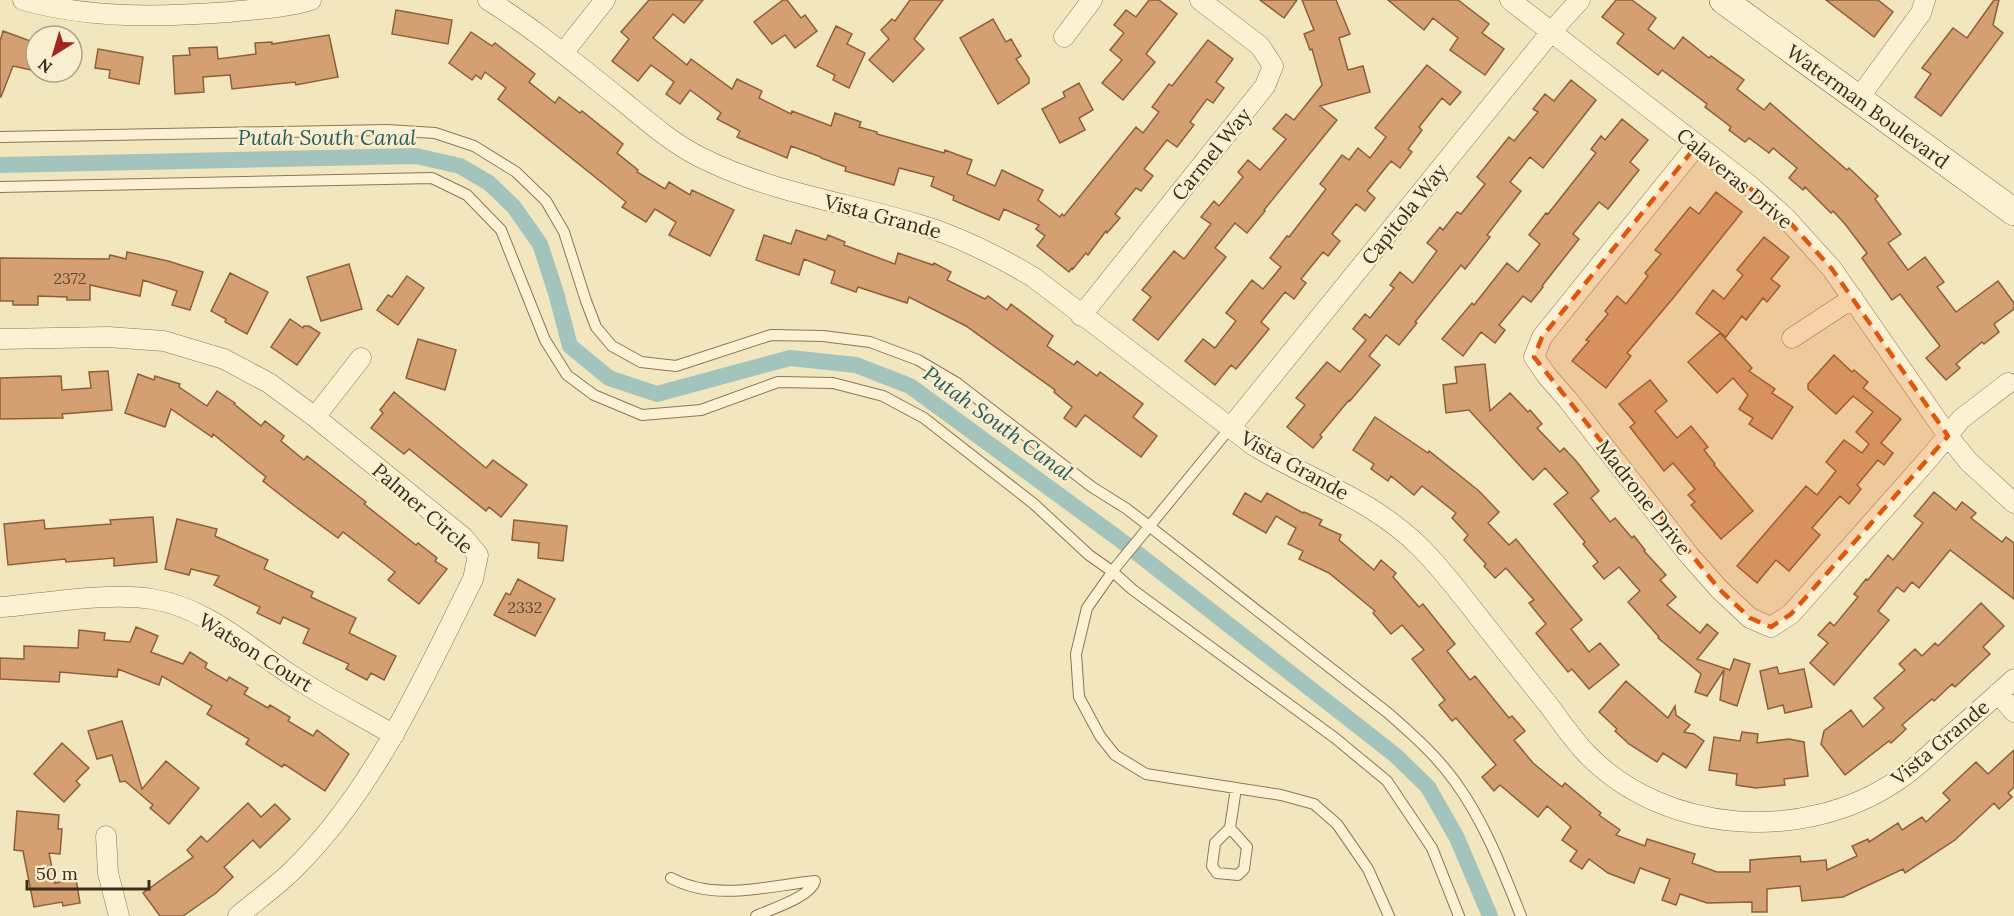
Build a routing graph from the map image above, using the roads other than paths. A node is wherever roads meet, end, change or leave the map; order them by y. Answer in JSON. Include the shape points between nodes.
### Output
{"nodes":[{"id":1,"x":23,"y":0,"type":"edge"},
{"id":2,"x":310,"y":0,"type":"edge"},
{"id":3,"x":488,"y":0,"type":"edge"},
{"id":4,"x":604,"y":0,"type":"edge"},
{"id":5,"x":1092,"y":0,"type":"edge"},
{"id":6,"x":1200,"y":0,"type":"edge"},
{"id":7,"x":1510,"y":0,"type":"edge"},
{"id":8,"x":1580,"y":0,"type":"edge"},
{"id":9,"x":1723,"y":0,"type":"edge"},
{"id":10,"x":1926,"y":0,"type":"edge"},
{"id":11,"x":119,"y":8,"type":"edge"},
{"id":12,"x":1551,"y":32,"type":"junction"},
{"id":13,"x":1064,"y":37,"type":"dead end"},
{"id":14,"x":562,"y":53,"type":"junction"},
{"id":15,"x":1858,"y":99,"type":"junction"},
{"id":16,"x":0,"y":137,"type":"edge"},
{"id":17,"x":1697,"y":145,"type":"junction"},
{"id":18,"x":0,"y":187,"type":"edge"},
{"id":19,"x":2014,"y":212,"type":"edge"},
{"id":20,"x":1853,"y":298,"type":"junction"},
{"id":21,"x":1082,"y":316,"type":"junction"},
{"id":22,"x":1792,"y":338,"type":"dead end"},
{"id":23,"x":0,"y":339,"type":"edge"},
{"id":24,"x":361,"y":358,"type":"dead end"},
{"id":25,"x":2008,"y":383,"type":"dead end"},
{"id":26,"x":315,"y":417,"type":"junction"},
{"id":27,"x":1230,"y":428,"type":"junction"},
{"id":28,"x":1948,"y":436,"type":"junction"},
{"id":29,"x":2014,"y":503,"type":"edge"},
{"id":30,"x":1146,"y":529,"type":"junction"},
{"id":31,"x":1114,"y":570,"type":"junction"},
{"id":32,"x":2,"y":607,"type":"dead end"},
{"id":33,"x":2014,"y":680,"type":"edge"},
{"id":34,"x":1998,"y":693,"type":"junction"},
{"id":35,"x":2014,"y":712,"type":"edge"},
{"id":36,"x":394,"y":735,"type":"junction"},
{"id":37,"x":1236,"y":788,"type":"junction"},
{"id":38,"x":1230,"y":828,"type":"dead end"},
{"id":39,"x":106,"y":836,"type":"dead end"},
{"id":40,"x":671,"y":878,"type":"dead end"},
{"id":41,"x":119,"y":916,"type":"edge"},
{"id":42,"x":238,"y":916,"type":"edge"},
{"id":43,"x":756,"y":916,"type":"edge"},
{"id":44,"x":1389,"y":916,"type":"edge"},
{"id":45,"x":1459,"y":916,"type":"edge"},
{"id":46,"x":1521,"y":916,"type":"edge"}],
"edges":[{"from":1,"to":11,"type":"street","via":[[52,8]]},
{"from":2,"to":11,"type":"street","via":[[172,16]]},
{"from":3,"to":14,"type":"street","name":"Vista Grande"},
{"from":4,"to":14,"type":"street"},
{"from":5,"to":13,"type":"street"},
{"from":6,"to":21,"type":"street","name":"Carmel Way","via":[[1260,46],[1273,66],[1265,86]]},
{"from":7,"to":12,"type":"street","name":"Calaveras Drive"},
{"from":8,"to":12,"type":"street","name":"Capitola Way"},
{"from":9,"to":15,"type":"main road","name":"Waterman Boulevard"},
{"from":10,"to":15,"type":"street","via":[[1922,14]]},
{"from":12,"to":17,"type":"street","name":"Calaveras Drive"},
{"from":12,"to":27,"type":"street","name":"Capitola Way"},
{"from":14,"to":21,"type":"street","name":"Vista Grande","via":[[659,131],[698,156],[743,177],[955,236],[1025,272]]},
{"from":15,"to":19,"type":"main road","name":"Waterman Boulevard"},
{"from":16,"to":30,"type":"lane","via":[[387,130],[435,133],[474,146],[516,172],[546,201],[564,232],[596,327],[612,346],[641,362],[676,366],[771,335],[870,342],[918,360],[957,383],[1092,488],[1127,509]]},
{"from":17,"to":20,"type":"street","name":"Calaveras Drive","via":[[1785,216]]},
{"from":17,"to":28,"type":"street","name":"Madrone Drive","via":[[1542,338],[1534,357],[1719,589],[1750,618],[1771,627],[1791,614]]},
{"from":18,"to":31,"type":"lane","via":[[432,178],[467,195],[501,230],[545,340],[567,375],[594,395],[642,415],[701,410],[778,382],[833,383],[884,396],[924,418],[1034,504],[1089,555]]},
{"from":20,"to":22,"type":"street"},
{"from":20,"to":28,"type":"street","name":"Calaveras Drive"},
{"from":21,"to":27,"type":"street","name":"Vista Grande"},
{"from":23,"to":26,"type":"street","name":"Palmer Circle","via":[[108,337],[164,341],[224,359],[269,383]]},
{"from":24,"to":26,"type":"street"},
{"from":25,"to":28,"type":"street","via":[[1961,419]]},
{"from":26,"to":36,"type":"street","name":"Palmer Circle","via":[[463,537],[478,555],[473,579]]},
{"from":27,"to":30,"type":"lane"},
{"from":27,"to":34,"type":"street","name":"Vista Grande","via":[[1272,457],[1378,512],[1419,546],[1585,752],[1615,778],[1654,802],[1698,816],[1745,823],[1806,818],[1854,805],[1898,781]]},
{"from":28,"to":29,"type":"street","name":"Calaveras Drive","via":[[1969,462]]},
{"from":30,"to":31,"type":"lane"},
{"from":30,"to":46,"type":"lane","via":[[1388,713],[1425,746],[1456,783],[1480,821]]},
{"from":31,"to":37,"type":"lane","via":[[1087,608],[1076,654],[1079,697],[1100,736],[1115,755],[1146,774]]},
{"from":31,"to":45,"type":"lane","via":[[1133,590],[1335,738],[1387,781],[1432,848]]},
{"from":32,"to":36,"type":"street","name":"Watson Court","via":[[117,597],[153,599],[191,611]]},
{"from":33,"to":34,"type":"street","name":"Vista Grande"},
{"from":34,"to":35,"type":"street"},
{"from":36,"to":42,"type":"street","name":"Palmer Circle","via":[[334,824],[294,869]]},
{"from":37,"to":38,"type":"lane"},
{"from":37,"to":44,"type":"lane","via":[[1314,804],[1337,824],[1368,869]]},
{"from":39,"to":41,"type":"street","via":[[108,873]]},
{"from":40,"to":43,"type":"lane","via":[[701,889],[740,892],[814,881],[804,895]]}]}
